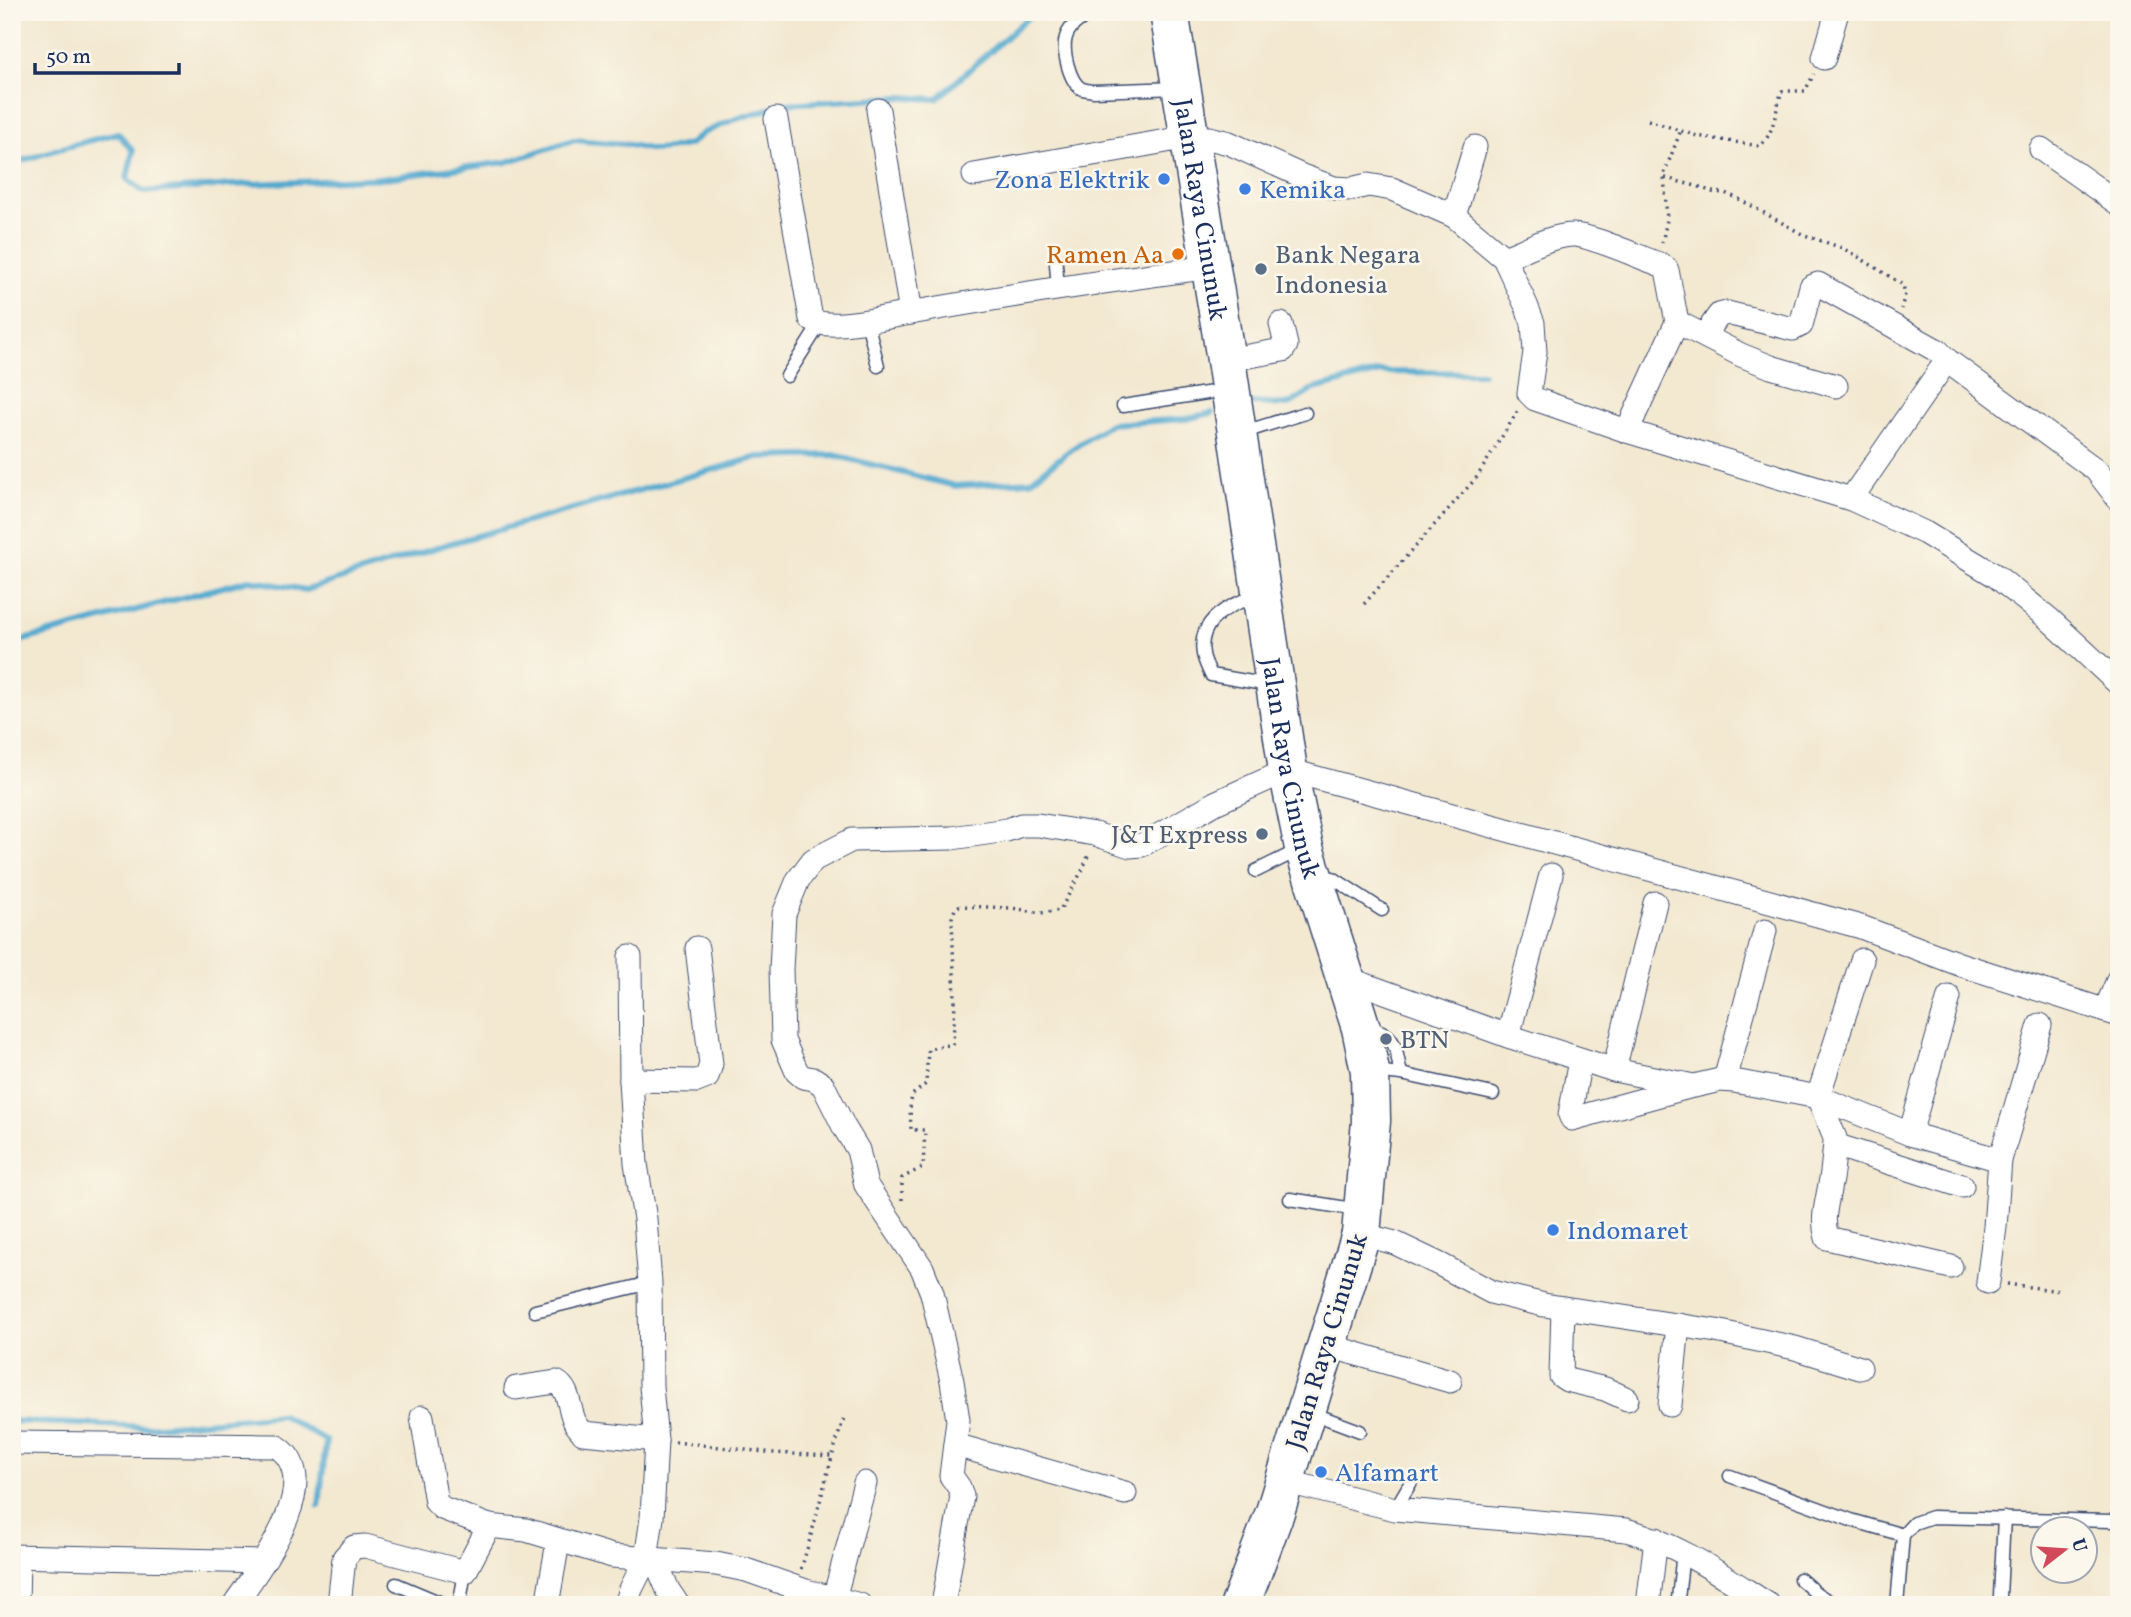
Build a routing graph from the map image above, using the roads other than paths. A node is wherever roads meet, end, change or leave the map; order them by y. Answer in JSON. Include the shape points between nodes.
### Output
{"nodes":[{"id":1,"x":1095,"y":12,"type":"edge"},
{"id":2,"x":1168,"y":12,"type":"edge"},
{"id":3,"x":1837,"y":12,"type":"edge"},
{"id":4,"x":1824,"y":58,"type":"road end"},
{"id":5,"x":1182,"y":88,"type":"junction"},
{"id":6,"x":878,"y":110,"type":"dead end"},
{"id":7,"x":776,"y":119,"type":"dead end"},
{"id":8,"x":1189,"y":137,"type":"junction"},
{"id":9,"x":1475,"y":147,"type":"dead end"},
{"id":10,"x":2041,"y":149,"type":"dead end"},
{"id":11,"x":974,"y":176,"type":"dead end"},
{"id":12,"x":2119,"y":204,"type":"edge"},
{"id":13,"x":1454,"y":216,"type":"junction"},
{"id":14,"x":1504,"y":258,"type":"junction"},
{"id":15,"x":1056,"y":264,"type":"dead end"},
{"id":16,"x":1210,"y":267,"type":"junction"},
{"id":17,"x":1058,"y":288,"type":"junction"},
{"id":18,"x":911,"y":313,"type":"junction"},
{"id":19,"x":867,"y":321,"type":"junction"},
{"id":20,"x":1677,"y":322,"type":"junction"},
{"id":21,"x":820,"y":324,"type":"junction"},
{"id":22,"x":1281,"y":324,"type":"dead end"},
{"id":23,"x":1705,"y":335,"type":"junction"},
{"id":24,"x":1947,"y":360,"type":"junction"},
{"id":25,"x":878,"y":366,"type":"dead end"},
{"id":26,"x":1228,"y":375,"type":"junction"},
{"id":27,"x":787,"y":376,"type":"dead end"},
{"id":28,"x":1836,"y":386,"type":"dead end"},
{"id":29,"x":1123,"y":406,"type":"dead end"},
{"id":30,"x":1305,"y":413,"type":"dead end"},
{"id":31,"x":1628,"y":430,"type":"junction"},
{"id":32,"x":1237,"y":434,"type":"junction"},
{"id":33,"x":1851,"y":499,"type":"junction"},
{"id":34,"x":2119,"y":500,"type":"edge"},
{"id":35,"x":1261,"y":593,"type":"junction"},
{"id":36,"x":2119,"y":684,"type":"edge"},
{"id":37,"x":1275,"y":686,"type":"junction"},
{"id":38,"x":1288,"y":770,"type":"junction"},
{"id":39,"x":1308,"y":861,"type":"junction"},
{"id":40,"x":1256,"y":871,"type":"dead end"},
{"id":41,"x":1551,"y":875,"type":"dead end"},
{"id":42,"x":1656,"y":903,"type":"dead end"},
{"id":43,"x":1382,"y":910,"type":"dead end"},
{"id":44,"x":1765,"y":931,"type":"dead end"},
{"id":45,"x":697,"y":948,"type":"dead end"},
{"id":46,"x":630,"y":957,"type":"dead end"},
{"id":47,"x":1862,"y":960,"type":"dead end"},
{"id":48,"x":1346,"y":978,"type":"junction"},
{"id":49,"x":2119,"y":978,"type":"edge"},
{"id":50,"x":1949,"y":997,"type":"dead end"},
{"id":51,"x":2112,"y":1013,"type":"edge"},
{"id":52,"x":2040,"y":1025,"type":"dead end"},
{"id":53,"x":1508,"y":1036,"type":"junction"},
{"id":54,"x":1580,"y":1060,"type":"junction"},
{"id":55,"x":1614,"y":1070,"type":"junction"},
{"id":56,"x":1386,"y":1073,"type":"junction"},
{"id":57,"x":631,"y":1080,"type":"junction"},
{"id":58,"x":1726,"y":1080,"type":"junction"},
{"id":59,"x":1694,"y":1086,"type":"junction"},
{"id":60,"x":1493,"y":1094,"type":"dead end"},
{"id":61,"x":1818,"y":1097,"type":"junction"},
{"id":62,"x":1910,"y":1134,"type":"junction"},
{"id":63,"x":1835,"y":1145,"type":"junction"},
{"id":64,"x":2000,"y":1160,"type":"junction"},
{"id":65,"x":1962,"y":1186,"type":"dead end"},
{"id":66,"x":1290,"y":1199,"type":"dead end"},
{"id":67,"x":1362,"y":1222,"type":"junction"},
{"id":68,"x":1951,"y":1267,"type":"dead end"},
{"id":69,"x":1988,"y":1282,"type":"road end"},
{"id":70,"x":650,"y":1283,"type":"junction"},
{"id":71,"x":1563,"y":1308,"type":"junction"},
{"id":72,"x":535,"y":1311,"type":"dead end"},
{"id":73,"x":1678,"y":1325,"type":"junction"},
{"id":74,"x":1326,"y":1345,"type":"junction"},
{"id":75,"x":1860,"y":1368,"type":"dead end"},
{"id":76,"x":1450,"y":1381,"type":"dead end"},
{"id":77,"x":516,"y":1388,"type":"dead end"},
{"id":78,"x":1627,"y":1399,"type":"dead end"},
{"id":79,"x":1670,"y":1405,"type":"dead end"},
{"id":80,"x":1306,"y":1411,"type":"junction"},
{"id":81,"x":422,"y":1417,"type":"dead end"},
{"id":82,"x":1360,"y":1431,"type":"dead end"},
{"id":83,"x":656,"y":1440,"type":"junction"},
{"id":84,"x":12,"y":1443,"type":"edge"},
{"id":85,"x":955,"y":1445,"type":"junction"},
{"id":86,"x":1730,"y":1476,"type":"dead end"},
{"id":87,"x":1411,"y":1482,"type":"dead end"},
{"id":88,"x":865,"y":1483,"type":"dead end"},
{"id":89,"x":1125,"y":1493,"type":"dead end"},
{"id":90,"x":1280,"y":1497,"type":"junction"},
{"id":91,"x":1395,"y":1509,"type":"junction"},
{"id":92,"x":2004,"y":1518,"type":"junction"},
{"id":93,"x":2112,"y":1521,"type":"dead end"},
{"id":94,"x":489,"y":1525,"type":"junction"},
{"id":95,"x":1903,"y":1535,"type":"junction"},
{"id":96,"x":1656,"y":1539,"type":"junction"},
{"id":97,"x":558,"y":1542,"type":"junction"},
{"id":98,"x":1683,"y":1552,"type":"junction"},
{"id":99,"x":15,"y":1556,"type":"edge"},
{"id":100,"x":651,"y":1559,"type":"junction"},
{"id":101,"x":264,"y":1562,"type":"junction"},
{"id":102,"x":465,"y":1572,"type":"junction"},
{"id":103,"x":1800,"y":1579,"type":"dead end"},
{"id":104,"x":396,"y":1584,"type":"dead end"},
{"id":105,"x":2000,"y":1596,"type":"dead end"},
{"id":106,"x":1678,"y":1598,"type":"dead end"},
{"id":107,"x":834,"y":1599,"type":"junction"},
{"id":108,"x":17,"y":1605,"type":"edge"},
{"id":109,"x":234,"y":1605,"type":"edge"},
{"id":110,"x":339,"y":1605,"type":"edge"},
{"id":111,"x":446,"y":1605,"type":"edge"},
{"id":112,"x":456,"y":1605,"type":"edge"},
{"id":113,"x":547,"y":1605,"type":"edge"},
{"id":114,"x":626,"y":1605,"type":"edge"},
{"id":115,"x":678,"y":1605,"type":"edge"},
{"id":116,"x":860,"y":1605,"type":"edge"},
{"id":117,"x":943,"y":1605,"type":"edge"},
{"id":118,"x":1240,"y":1605,"type":"edge"},
{"id":119,"x":1265,"y":1605,"type":"edge"},
{"id":120,"x":1648,"y":1605,"type":"edge"},
{"id":121,"x":1769,"y":1605,"type":"edge"},
{"id":122,"x":1835,"y":1605,"type":"edge"},
{"id":123,"x":1897,"y":1605,"type":"edge"}],
"edges":[{"from":1,"to":5,"type":"lane","via":[[1075,24],[1066,36],[1067,59],[1082,89]]},
{"from":2,"to":5,"type":"highway","name":"Jalan Raya Cinunuk"},
{"from":3,"to":4,"type":"street"},
{"from":5,"to":8,"type":"highway","name":"Jalan Raya Cinunuk"},
{"from":6,"to":18,"type":"street"},
{"from":7,"to":21,"type":"street","via":[[811,319]]},
{"from":8,"to":11,"type":"street"},
{"from":8,"to":13,"type":"street","via":[[1229,143],[1334,188],[1368,185],[1392,189]]},
{"from":8,"to":16,"type":"highway","name":"Jalan Raya Cinunuk"},
{"from":9,"to":13,"type":"street"},
{"from":10,"to":12,"type":"street"},
{"from":13,"to":14,"type":"street"},
{"from":14,"to":20,"type":"street","via":[[1573,234],[1656,263],[1667,270]]},
{"from":14,"to":31,"type":"street","via":[[1533,323],[1535,359],[1529,393],[1535,400]]},
{"from":15,"to":17,"type":"lane"},
{"from":16,"to":17,"type":"street"},
{"from":16,"to":26,"type":"highway","name":"Jalan Raya Cinunuk"},
{"from":17,"to":18,"type":"street"},
{"from":18,"to":19,"type":"street"},
{"from":19,"to":21,"type":"street"},
{"from":19,"to":25,"type":"lane"},
{"from":20,"to":23,"type":"street"},
{"from":20,"to":31,"type":"street"},
{"from":21,"to":27,"type":"lane"},
{"from":22,"to":26,"type":"street","via":[[1283,350]]},
{"from":23,"to":24,"type":"street","via":[[1720,315],[1727,313],[1793,330],[1801,325],[1811,287],[1818,284]]},
{"from":23,"to":28,"type":"street","via":[[1771,367]]},
{"from":24,"to":33,"type":"street"},
{"from":24,"to":34,"type":"street","via":[[2096,470]]},
{"from":26,"to":29,"type":"lane"},
{"from":26,"to":32,"type":"highway","name":"Jalan Raya Cinunuk"},
{"from":30,"to":32,"type":"lane"},
{"from":31,"to":33,"type":"street"},
{"from":32,"to":35,"type":"highway","name":"Jalan Raya Cinunuk"},
{"from":33,"to":36,"type":"street","via":[[1925,533],[1996,576]]},
{"from":35,"to":37,"type":"highway","name":"Jalan Raya Cinunuk"},
{"from":35,"to":37,"type":"lane","via":[[1228,606],[1207,627],[1202,653],[1211,675]]},
{"from":37,"to":38,"type":"highway","name":"Jalan Raya Cinunuk"},
{"from":38,"to":39,"type":"highway","name":"Jalan Raya Cinunuk"},
{"from":38,"to":51,"type":"street","via":[[1861,927]]},
{"from":38,"to":85,"type":"street","via":[[1215,803],[1142,845],[1130,846],[1061,827],[1021,825],[952,838],[852,840],[813,860],[798,880],[783,926],[783,1040],[797,1072],[823,1085],[858,1150],[866,1185],[922,1268],[952,1381],[958,1420]]},
{"from":39,"to":40,"type":"lane"},
{"from":39,"to":43,"type":"lane"},
{"from":39,"to":48,"type":"highway","name":"Jalan Raya Cinunuk"},
{"from":41,"to":53,"type":"street"},
{"from":42,"to":55,"type":"street"},
{"from":44,"to":58,"type":"street"},
{"from":45,"to":57,"type":"street","via":[[711,1064],[708,1077],[696,1081]]},
{"from":46,"to":57,"type":"street"},
{"from":47,"to":61,"type":"street"},
{"from":48,"to":53,"type":"street"},
{"from":48,"to":56,"type":"highway","name":"Jalan Raya Cinunuk","via":[[1361,1028]]},
{"from":49,"to":51,"type":"street"},
{"from":50,"to":62,"type":"street"},
{"from":52,"to":64,"type":"street"},
{"from":53,"to":54,"type":"street"},
{"from":54,"to":55,"type":"street"},
{"from":54,"to":59,"type":"street","via":[[1572,1119]]},
{"from":55,"to":59,"type":"street"},
{"from":56,"to":60,"type":"lane"},
{"from":56,"to":67,"type":"highway","name":"Jalan Raya Cinunuk","via":[[1371,1121]]},
{"from":57,"to":70,"type":"street"},
{"from":58,"to":59,"type":"street"},
{"from":58,"to":61,"type":"street"},
{"from":61,"to":62,"type":"street"},
{"from":61,"to":63,"type":"street"},
{"from":62,"to":64,"type":"street"},
{"from":63,"to":65,"type":"street"},
{"from":63,"to":68,"type":"street","via":[[1823,1224],[1827,1238]]},
{"from":64,"to":69,"type":"street"},
{"from":66,"to":67,"type":"lane"},
{"from":67,"to":71,"type":"street","via":[[1491,1292]]},
{"from":67,"to":74,"type":"highway","name":"Jalan Raya Cinunuk"},
{"from":70,"to":72,"type":"lane"},
{"from":70,"to":83,"type":"street"},
{"from":71,"to":73,"type":"street"},
{"from":71,"to":78,"type":"street","via":[[1561,1376]]},
{"from":73,"to":75,"type":"street","via":[[1795,1348]]},
{"from":73,"to":79,"type":"street"},
{"from":74,"to":76,"type":"street"},
{"from":74,"to":80,"type":"highway","name":"Jalan Raya Cinunuk"},
{"from":77,"to":83,"type":"street","via":[[556,1382],[583,1433]]},
{"from":80,"to":82,"type":"lane"},
{"from":80,"to":90,"type":"highway","name":"Jalan Raya Cinunuk"},
{"from":81,"to":94,"type":"street","via":[[436,1502]]},
{"from":83,"to":100,"type":"street"},
{"from":84,"to":101,"type":"street","via":[[276,1446],[287,1452],[295,1483],[288,1517]]},
{"from":85,"to":89,"type":"street"},
{"from":85,"to":117,"type":"street","via":[[951,1476],[962,1496]]},
{"from":86,"to":95,"type":"lane"},
{"from":87,"to":91,"type":"lane"},
{"from":88,"to":107,"type":"street"},
{"from":90,"to":91,"type":"street"},
{"from":90,"to":118,"type":"highway"},
{"from":90,"to":119,"type":"highway"},
{"from":91,"to":96,"type":"street","via":[[1626,1530]]},
{"from":92,"to":93,"type":"lane"},
{"from":92,"to":95,"type":"lane","via":[[1933,1517],[1914,1523]]},
{"from":92,"to":105,"type":"lane"},
{"from":94,"to":97,"type":"street","via":[[526,1530]]},
{"from":94,"to":102,"type":"street"},
{"from":95,"to":123,"type":"lane"},
{"from":96,"to":98,"type":"street"},
{"from":96,"to":120,"type":"street"},
{"from":97,"to":100,"type":"street","via":[[612,1556]]},
{"from":97,"to":113,"type":"street"},
{"from":98,"to":106,"type":"lane"},
{"from":98,"to":121,"type":"street"},
{"from":99,"to":101,"type":"street"},
{"from":99,"to":108,"type":"street"},
{"from":100,"to":107,"type":"street","via":[[746,1570]]},
{"from":100,"to":114,"type":"street"},
{"from":100,"to":115,"type":"street"},
{"from":101,"to":109,"type":"street"},
{"from":102,"to":110,"type":"street","via":[[354,1547],[344,1558]]},
{"from":102,"to":112,"type":"lane"},
{"from":103,"to":122,"type":"lane"},
{"from":104,"to":111,"type":"lane"},
{"from":107,"to":116,"type":"street"}]}
